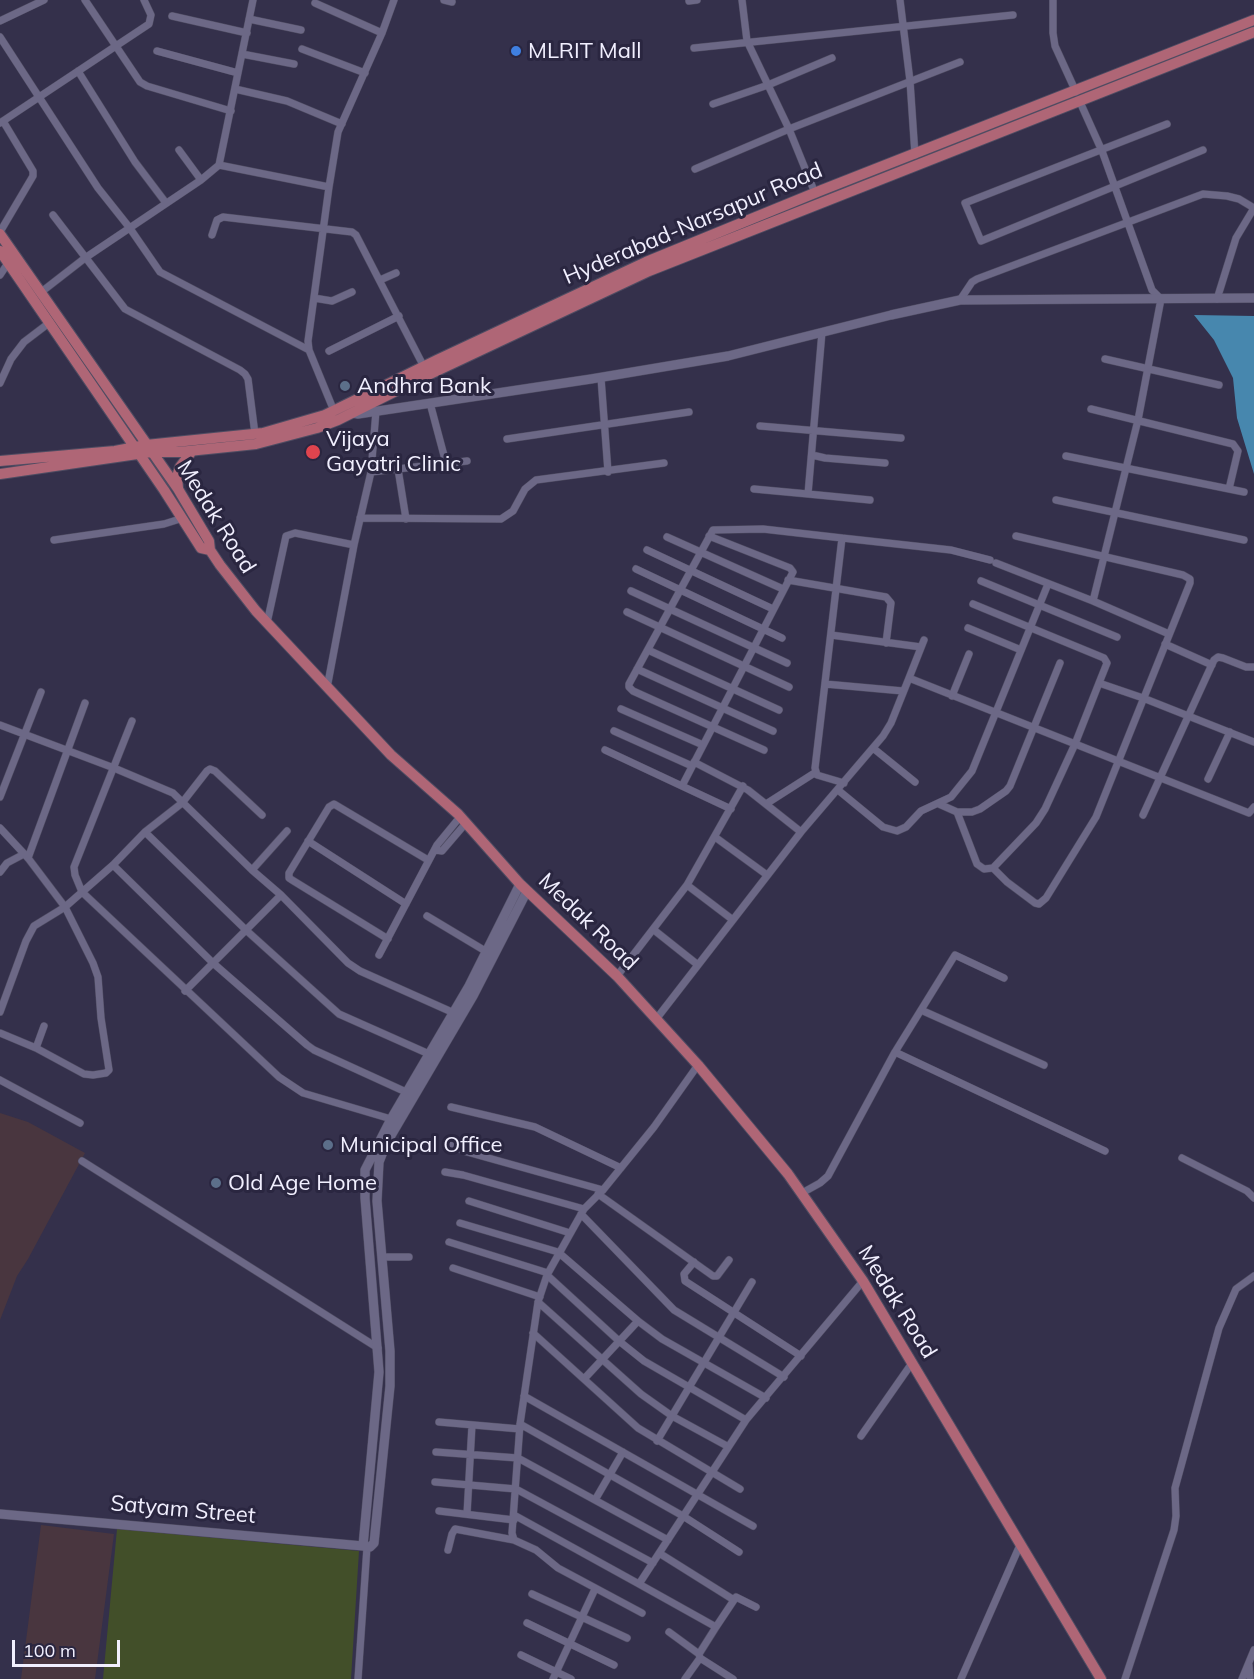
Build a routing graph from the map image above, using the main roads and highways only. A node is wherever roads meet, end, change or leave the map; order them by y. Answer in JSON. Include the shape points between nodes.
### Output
{"nodes":[{"id":1,"x":1254,"y":20,"type":"edge"},
{"id":2,"x":1254,"y":32,"type":"edge"},
{"id":3,"x":1078,"y":97,"type":"junction"},
{"id":4,"x":0,"y":233,"type":"edge"},
{"id":5,"x":3,"y":248,"type":"edge"},
{"id":6,"x":149,"y":449,"type":"junction"},
{"id":7,"x":136,"y":451,"type":"junction"},
{"id":8,"x":192,"y":451,"type":"junction"},
{"id":9,"x":0,"y":461,"type":"edge"},
{"id":10,"x":0,"y":474,"type":"edge"},
{"id":11,"x":178,"y":489,"type":"junction"},
{"id":12,"x":210,"y":550,"type":"junction"},
{"id":13,"x":1101,"y":1679,"type":"edge"}],
"edges":[{"from":1,"to":3,"type":"main road","name":"Hyderabad-Narsapur Road"},
{"from":2,"to":3,"type":"main road","name":"Hyderabad-Narsapur Road"},
{"from":3,"to":6,"type":"main road","name":"Hyderabad-Narsapur Road","via":[[815,193],[615,275],[334,411],[274,431]]},
{"from":3,"to":8,"type":"main road","name":"Hyderabad-Narsapur Road","via":[[657,268],[338,420],[256,444]]},
{"from":4,"to":5,"type":"main road","name":"Medak Road"},
{"from":5,"to":6,"type":"main road","name":"Medak Road","via":[[40,293]]},
{"from":5,"to":7,"type":"main road","via":[[8,263]]},
{"from":6,"to":7,"type":"main road"},
{"from":6,"to":8,"type":"main road","name":"Hyderabad-Narsapur Road"},
{"from":6,"to":11,"type":"main road","name":"Medak Road"},
{"from":7,"to":9,"type":"main road"},
{"from":7,"to":10,"type":"main road"},
{"from":7,"to":12,"type":"main road","via":[[201,548]]},
{"from":8,"to":11,"type":"main road","via":[[180,467]]},
{"from":11,"to":12,"type":"main road","name":"Medak Road","via":[[209,541]]},
{"from":12,"to":13,"type":"main road","name":"Medak Road","via":[[267,623],[327,688],[657,1018],[802,1193],[863,1281]]}]}
